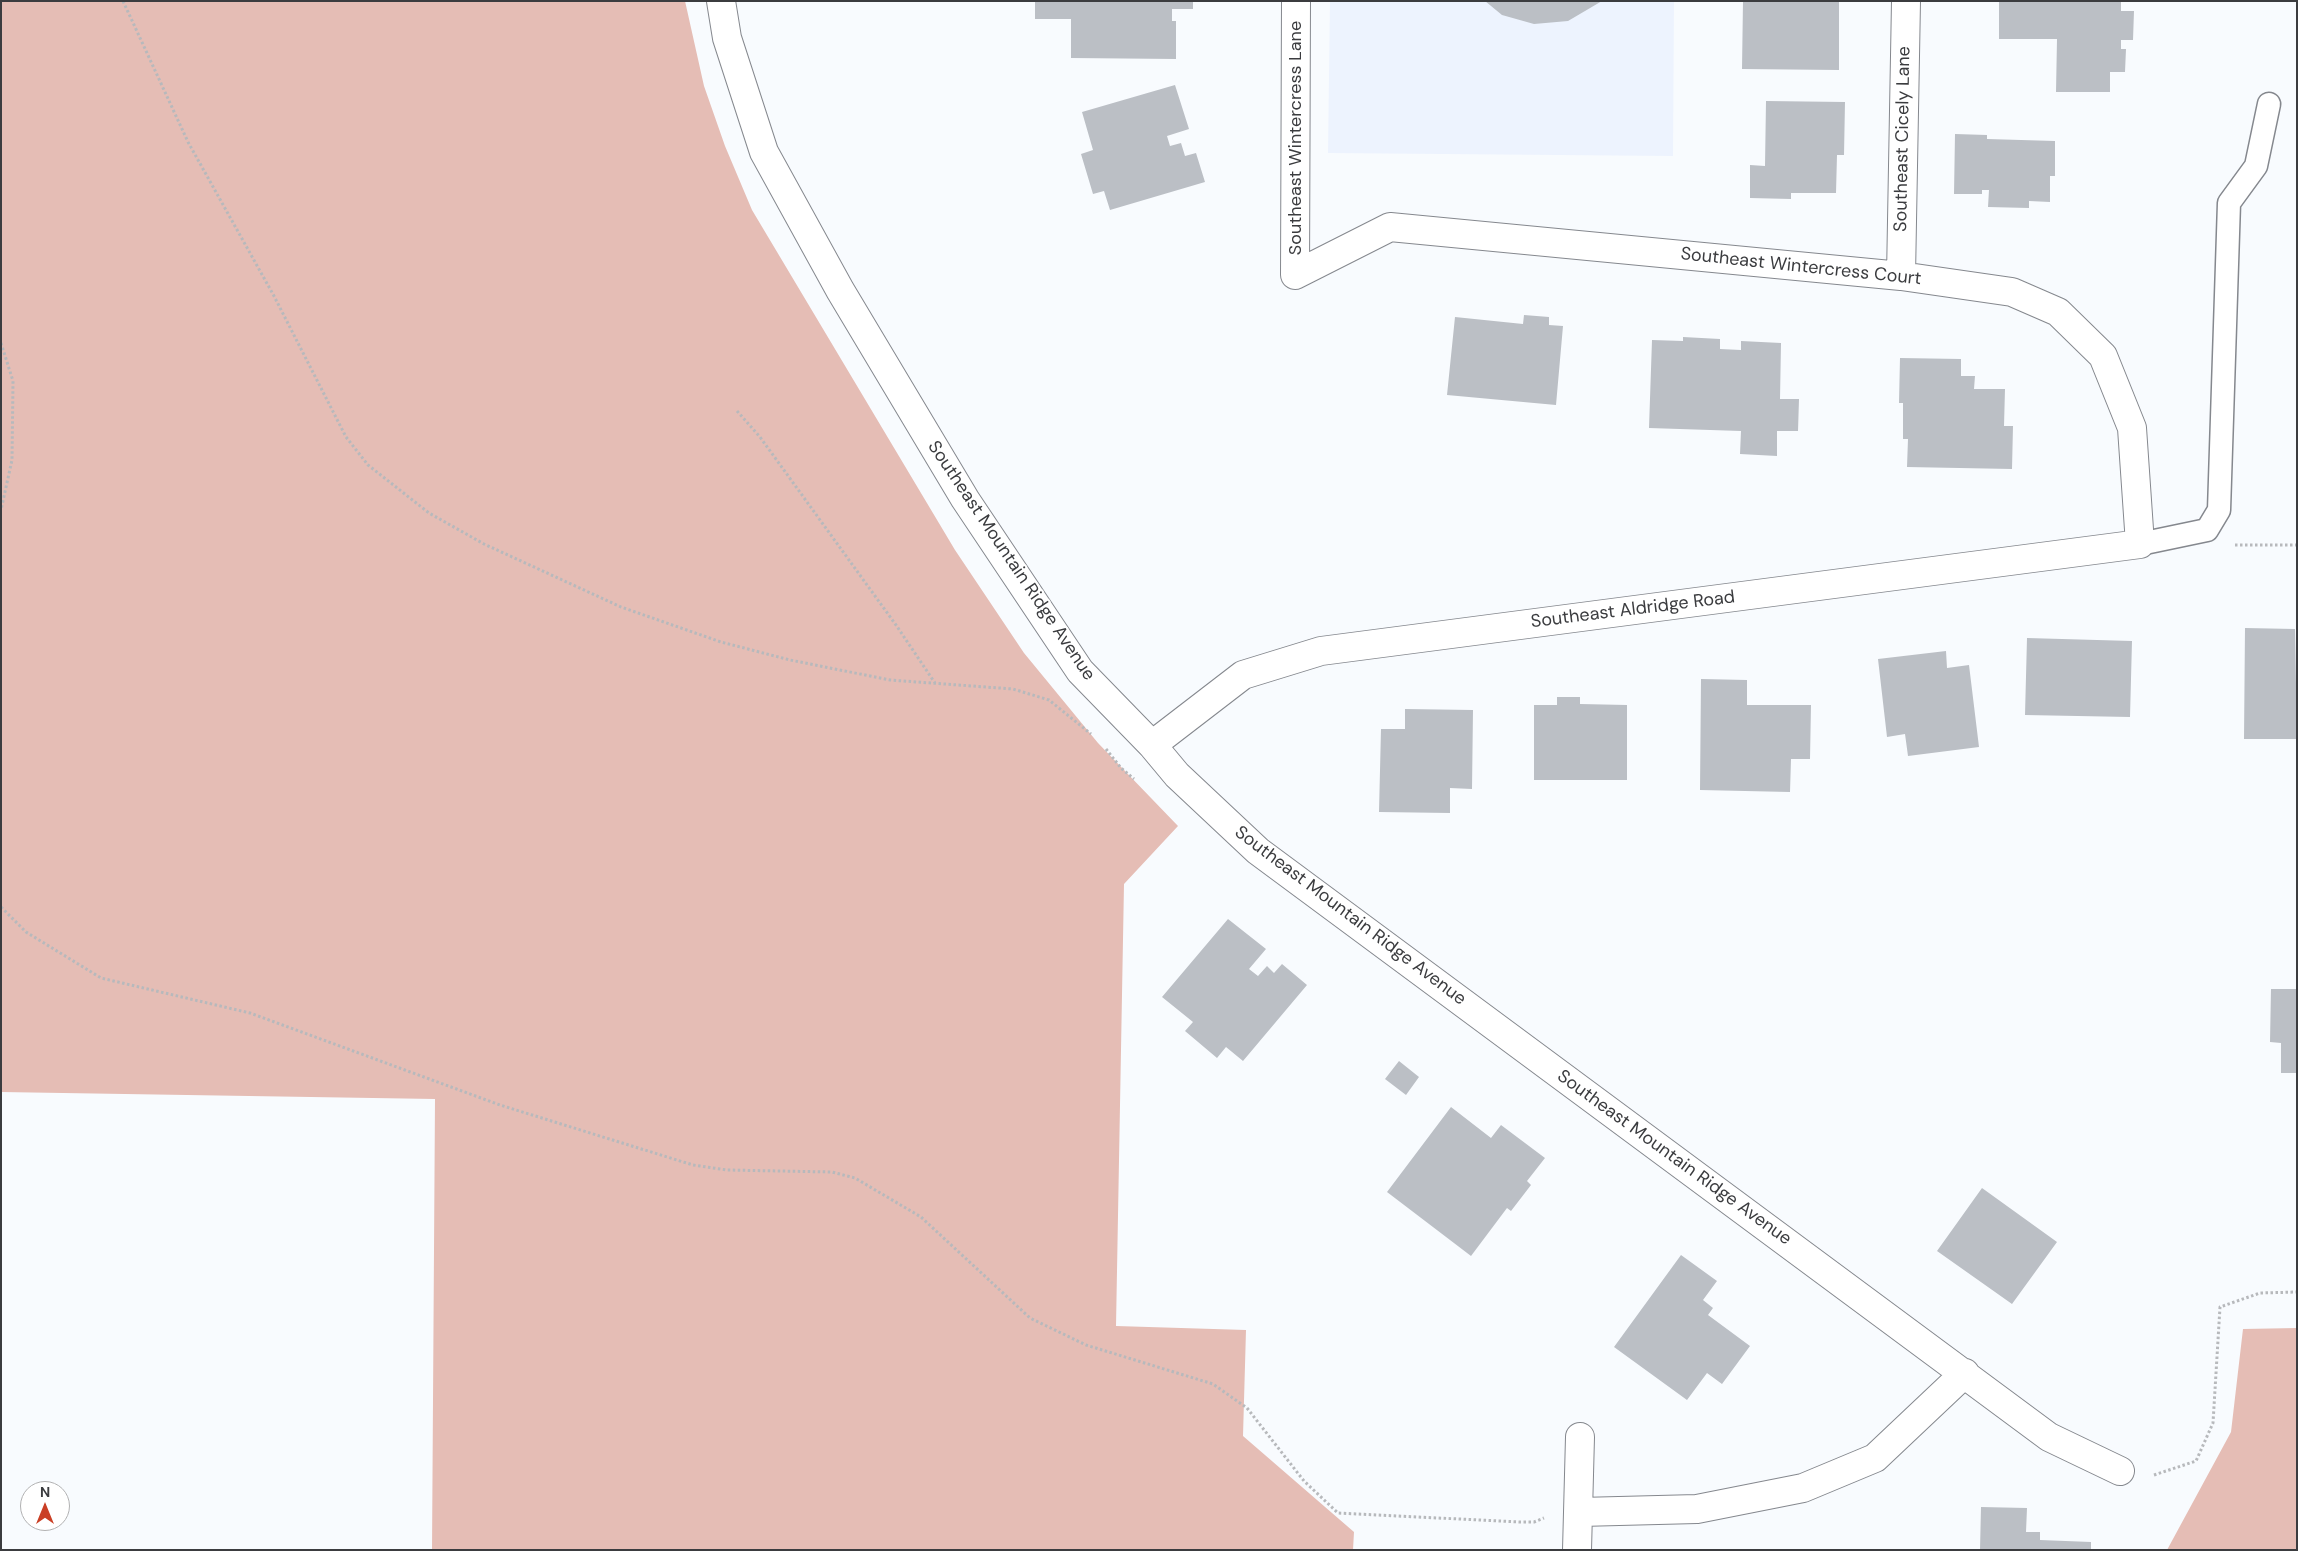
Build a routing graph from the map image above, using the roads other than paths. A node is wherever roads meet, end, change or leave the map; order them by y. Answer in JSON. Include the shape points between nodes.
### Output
{"nodes":[{"id":1,"x":722,"y":1,"type":"edge"},
{"id":2,"x":1296,"y":1,"type":"edge"},
{"id":3,"x":1906,"y":1,"type":"edge"},
{"id":4,"x":2269,"y":104,"type":"dead end"},
{"id":5,"x":1295,"y":275,"type":"joint"},
{"id":6,"x":1900,"y":276,"type":"junction"},
{"id":7,"x":2140,"y":544,"type":"junction"},
{"id":8,"x":1152,"y":745,"type":"junction"},
{"id":9,"x":1965,"y":1373,"type":"junction"},
{"id":10,"x":1580,"y":1437,"type":"dead end"},
{"id":11,"x":2120,"y":1471,"type":"road end"},
{"id":12,"x":1580,"y":1512,"type":"junction"},
{"id":13,"x":1577,"y":1550,"type":"edge"}],
"edges":[{"from":1,"to":8,"type":"street","name":"Southeast Mountain Ridge Avenue","via":[[727,38],[764,152],[840,290],[965,499],[1080,671]]},
{"from":2,"to":5,"type":"street","name":"Southeast Wintercress Lane"},
{"from":3,"to":6,"type":"street","name":"Southeast Cicely Lane"},
{"from":4,"to":7,"type":"lane","via":[[2256,166],[2229,203],[2219,510],[2207,530]]},
{"from":5,"to":6,"type":"street","name":"Southeast Wintercress Court","via":[[1390,227]]},
{"from":6,"to":7,"type":"street","name":"Southeast Wintercress Court","via":[[2012,292],[2058,312],[2103,356],[2132,428]]},
{"from":7,"to":8,"type":"street","name":"Southeast Aldridge Road","via":[[1321,651],[1243,674]]},
{"from":8,"to":9,"type":"street","name":"Southeast Mountain Ridge Avenue","via":[[1177,775],[1258,851]]},
{"from":9,"to":11,"type":"street","name":"Southeast Mountain Ridge Avenue","via":[[2049,1437]]},
{"from":9,"to":12,"type":"street","via":[[1875,1458],[1803,1488],[1697,1509]]},
{"from":10,"to":12,"type":"street"},
{"from":12,"to":13,"type":"street"}]}
